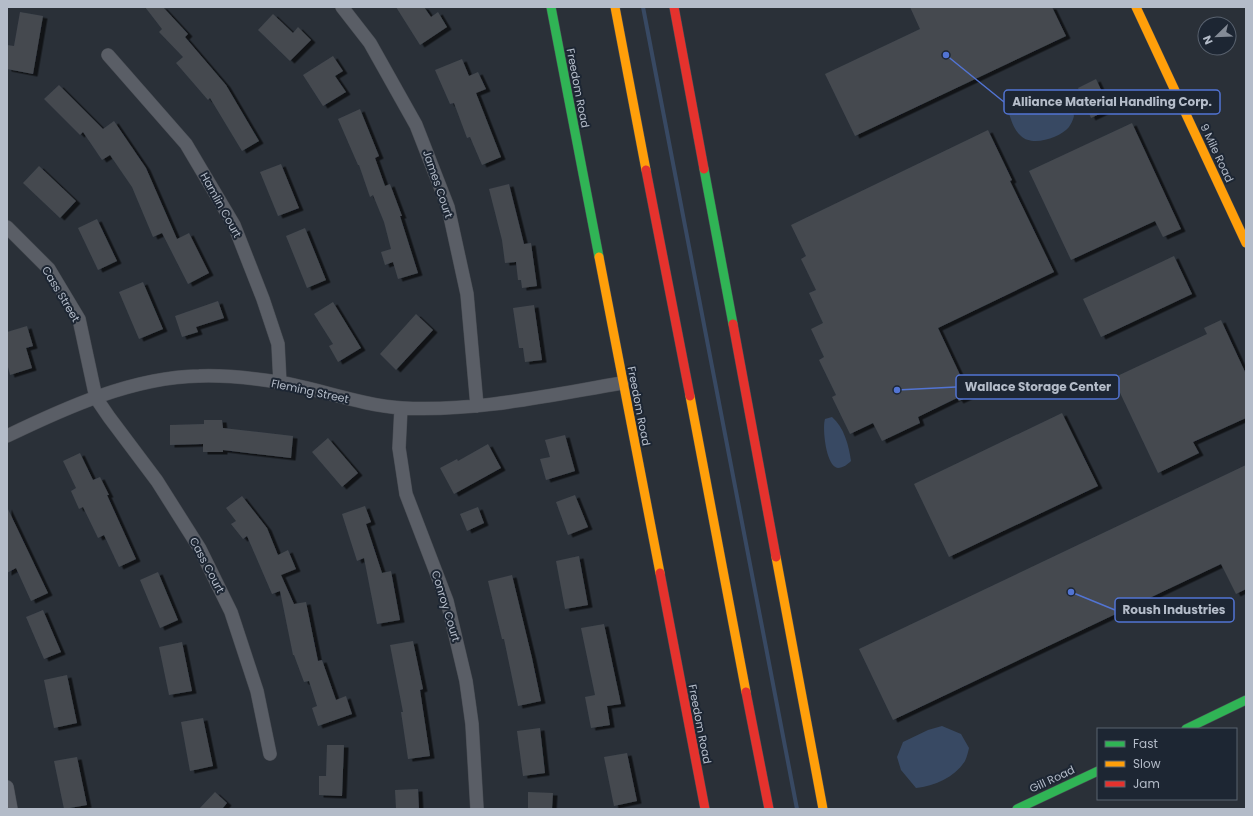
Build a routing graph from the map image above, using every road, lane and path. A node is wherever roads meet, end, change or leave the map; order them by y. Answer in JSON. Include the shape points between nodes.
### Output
{"nodes":[{"id":1,"x":342,"y":7,"type":"edge"},
{"id":2,"x":551,"y":7,"type":"edge"},
{"id":3,"x":615,"y":7,"type":"edge"},
{"id":4,"x":674,"y":7,"type":"edge"},
{"id":5,"x":1136,"y":7,"type":"edge"},
{"id":6,"x":108,"y":55,"type":"dead end"},
{"id":7,"x":7,"y":227,"type":"edge"},
{"id":8,"x":1245,"y":237,"type":"edge"},
{"id":9,"x":280,"y":382,"type":"junction"},
{"id":10,"x":622,"y":383,"type":"junction"},
{"id":11,"x":96,"y":398,"type":"junction"},
{"id":12,"x":477,"y":406,"type":"junction"},
{"id":13,"x":401,"y":408,"type":"junction"},
{"id":14,"x":7,"y":436,"type":"edge"},
{"id":15,"x":1246,"y":700,"type":"edge"},
{"id":16,"x":1188,"y":728,"type":"edge"},
{"id":17,"x":270,"y":754,"type":"dead end"},
{"id":18,"x":1097,"y":770,"type":"edge"},
{"id":19,"x":7,"y":787,"type":"edge"},
{"id":20,"x":11,"y":809,"type":"edge"},
{"id":21,"x":477,"y":809,"type":"edge"},
{"id":22,"x":705,"y":809,"type":"edge"},
{"id":23,"x":769,"y":809,"type":"edge"},
{"id":24,"x":822,"y":809,"type":"edge"},
{"id":25,"x":1017,"y":809,"type":"edge"}],
"edges":[{"from":1,"to":12,"type":"street","name":"James Court","via":[[370,43],[416,125],[448,207],[467,294]]},
{"from":2,"to":10,"type":"main road","name":"Freedom Road"},
{"from":3,"to":23,"type":"main road"},
{"from":4,"to":24,"type":"main road"},
{"from":5,"to":8,"type":"main road","name":"9 Mile Road"},
{"from":6,"to":9,"type":"street","name":"Hamlin Court","via":[[186,144],[234,225],[278,344]]},
{"from":7,"to":11,"type":"street","name":"Cass Street","via":[[49,269],[79,319]]},
{"from":9,"to":11,"type":"street","name":"Fleming Street","via":[[199,376],[162,379]]},
{"from":9,"to":13,"type":"street","name":"Fleming Street","via":[[367,404]]},
{"from":10,"to":12,"type":"street","name":"Fleming Street"},
{"from":10,"to":22,"type":"main road","name":"Freedom Road"},
{"from":11,"to":14,"type":"street","name":"Fleming Street"},
{"from":11,"to":17,"type":"street","name":"Cass Court","via":[[157,481],[200,548],[231,612],[257,691]]},
{"from":12,"to":13,"type":"street","name":"Fleming Street","via":[[440,409]]},
{"from":13,"to":21,"type":"street","name":"Conroy Court","via":[[399,448],[406,494],[447,601],[466,681],[472,724]]},
{"from":15,"to":16,"type":"main road"},
{"from":18,"to":25,"type":"main road","name":"Gill Road"},
{"from":19,"to":20,"type":"street"}]}
